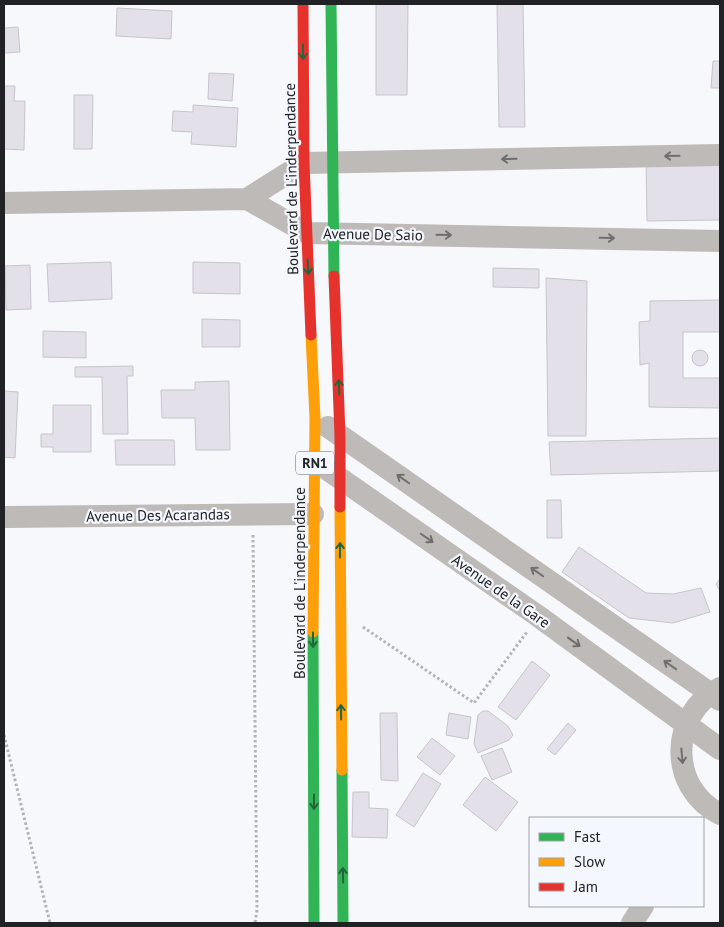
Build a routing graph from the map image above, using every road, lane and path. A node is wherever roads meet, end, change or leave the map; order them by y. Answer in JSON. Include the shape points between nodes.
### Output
{"nodes":[{"id":1,"x":303,"y":4,"type":"edge"},
{"id":2,"x":331,"y":4,"type":"edge"},
{"id":3,"x":720,"y":155,"type":"edge"},
{"id":4,"x":332,"y":162,"type":"junction"},
{"id":5,"x":304,"y":163,"type":"junction"},
{"id":6,"x":247,"y":199,"type":"junction"},
{"id":7,"x":4,"y":203,"type":"edge"},
{"id":8,"x":307,"y":233,"type":"junction"},
{"id":9,"x":333,"y":233,"type":"junction"},
{"id":10,"x":720,"y":241,"type":"edge"},
{"id":11,"x":315,"y":418,"type":"junction"},
{"id":12,"x":340,"y":436,"type":"junction"},
{"id":13,"x":315,"y":461,"type":"junction"},
{"id":14,"x":340,"y":477,"type":"junction"},
{"id":15,"x":252,"y":514,"type":"junction"},
{"id":16,"x":313,"y":514,"type":"junction"},
{"id":17,"x":4,"y":517,"type":"edge"},
{"id":18,"x":340,"y":611,"type":"junction"},
{"id":19,"x":538,"y":616,"type":"junction"},
{"id":20,"x":717,"y":693,"type":"edge"},
{"id":21,"x":686,"y":724,"type":"junction"},
{"id":22,"x":4,"y":735,"type":"edge"},
{"id":23,"x":720,"y":749,"type":"edge"},
{"id":24,"x":708,"y":813,"type":"edge"},
{"id":25,"x":642,"y":907,"type":"edge"},
{"id":26,"x":50,"y":923,"type":"edge"},
{"id":27,"x":256,"y":923,"type":"edge"},
{"id":28,"x":314,"y":923,"type":"edge"},
{"id":29,"x":343,"y":923,"type":"edge"},
{"id":30,"x":632,"y":923,"type":"edge"}],
"edges":[{"from":1,"to":5,"type":"highway","name":"Boulevard de L'inderpendance","number":"RN1","one_way":true},
{"from":2,"to":4,"type":"highway","number":"RN1"},
{"from":3,"to":4,"type":"street","one_way":true},
{"from":4,"to":5,"type":"street"},
{"from":4,"to":9,"type":"highway","number":"RN1"},
{"from":5,"to":6,"type":"street"},
{"from":5,"to":8,"type":"highway","name":"Boulevard de L'inderpendance","number":"RN1"},
{"from":6,"to":7,"type":"street"},
{"from":6,"to":8,"type":"street","name":"Avenue De Saio"},
{"from":8,"to":9,"type":"street","name":"Avenue De Saio"},
{"from":8,"to":11,"type":"highway","name":"Boulevard de L'inderpendance","number":"RN1","one_way":true},
{"from":9,"to":10,"type":"street","name":"Avenue De Saio","one_way":true},
{"from":12,"to":9,"type":"highway","number":"RN1","one_way":true},
{"from":11,"to":12,"type":"street"},
{"from":11,"to":13,"type":"highway","name":"Boulevard de L'inderpendance","number":"RN1"},
{"from":12,"to":14,"type":"highway","number":"RN1"},
{"from":20,"to":12,"type":"street","one_way":true},
{"from":13,"to":14,"type":"street","name":"Avenue de la Gare"},
{"from":13,"to":16,"type":"highway","name":"Boulevard de L'inderpendance","number":"RN1"},
{"from":18,"to":14,"type":"highway","number":"RN1","one_way":true},
{"from":14,"to":19,"type":"street","name":"Avenue de la Gare","one_way":true},
{"from":15,"to":16,"type":"street","name":"Avenue Des Acarandas"},
{"from":15,"to":17,"type":"street","name":"Avenue Des Acarandas"},
{"from":15,"to":27,"type":"path"},
{"from":16,"to":28,"type":"highway","name":"Boulevard de L'inderpendance","number":"RN1","one_way":true},
{"from":18,"to":19,"type":"path","via":[[474,703]]},
{"from":29,"to":18,"type":"highway","number":"RN1","one_way":true},
{"from":19,"to":21,"type":"street","name":"Avenue de la Gare","one_way":true},
{"from":20,"to":21,"type":"street","via":[[696,706]]},
{"from":21,"to":23,"type":"street","name":"Avenue de la Gare"},
{"from":21,"to":24,"type":"street","one_way":true,"via":[[681,745],[683,768],[691,788]]},
{"from":22,"to":26,"type":"path"},
{"from":25,"to":30,"type":"street"}]}
